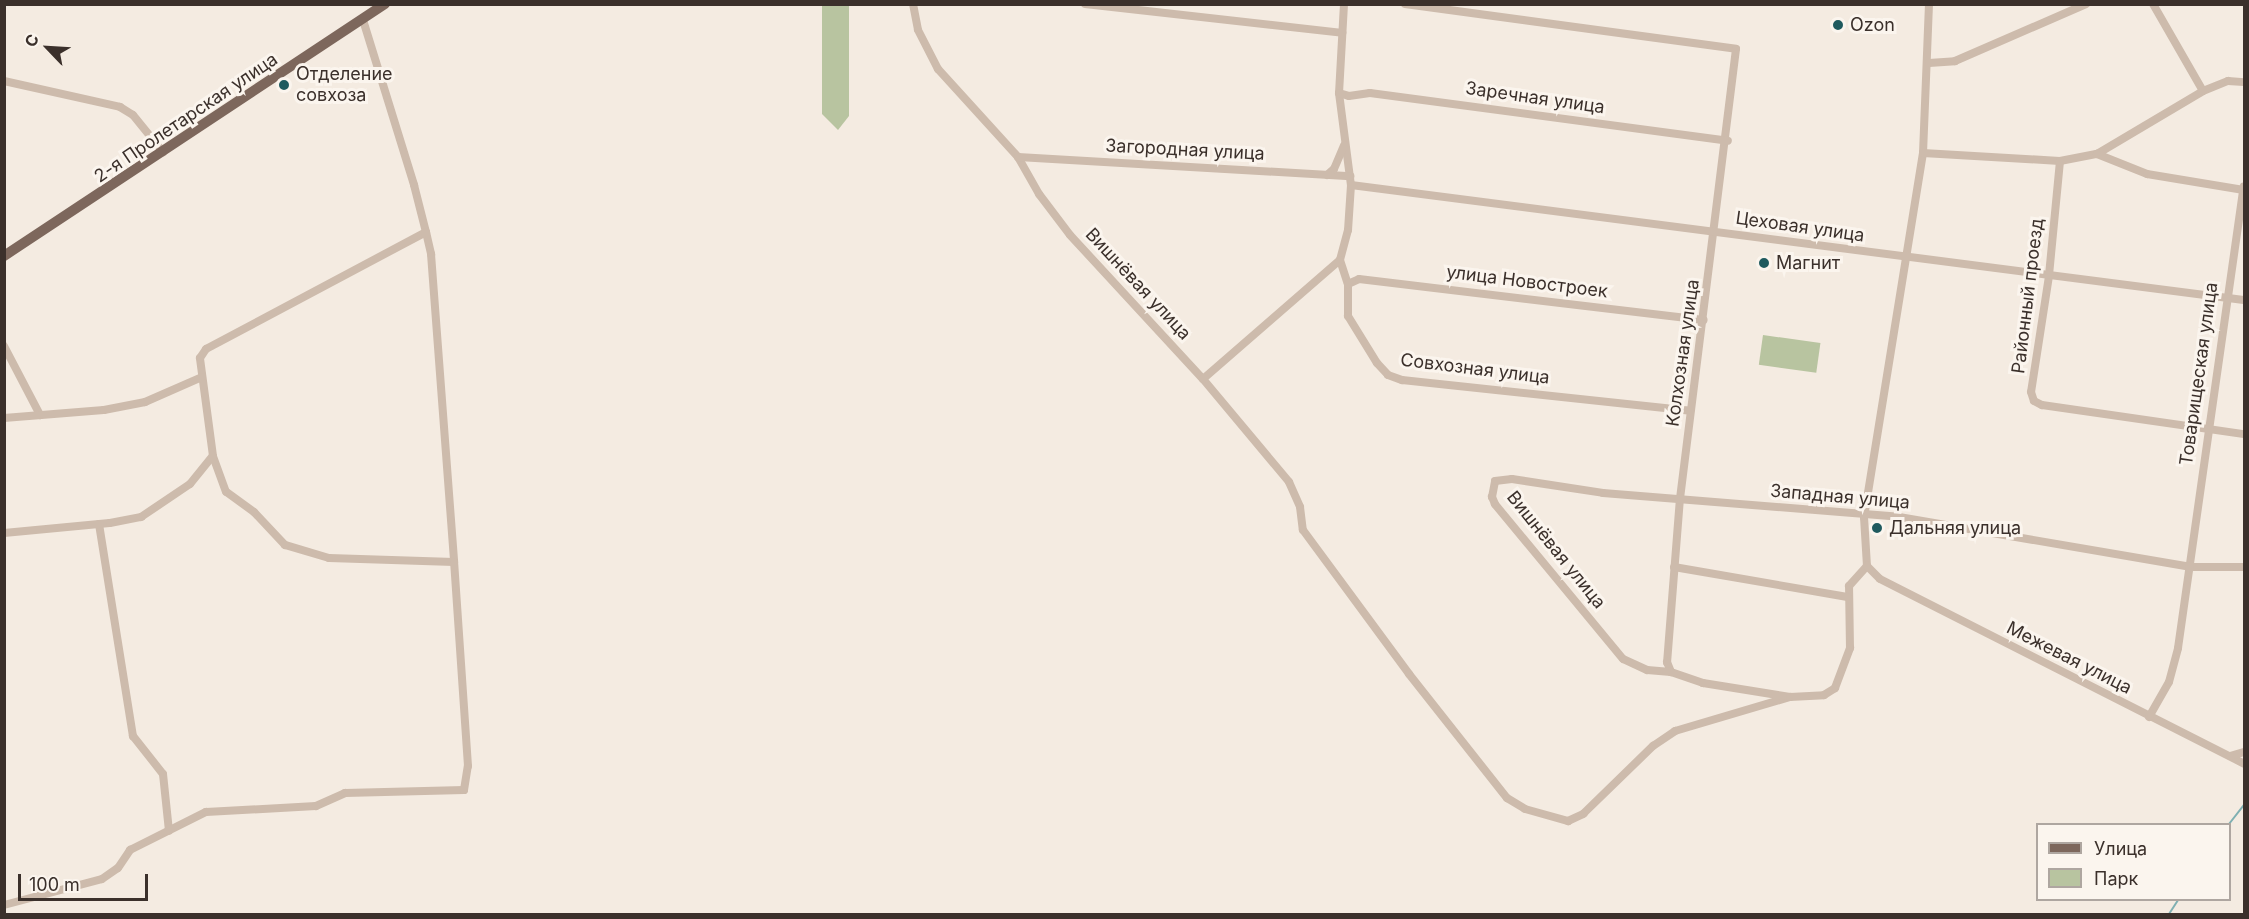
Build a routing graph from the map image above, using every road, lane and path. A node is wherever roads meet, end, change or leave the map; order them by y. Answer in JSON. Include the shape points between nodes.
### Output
{"nodes":[{"id":1,"x":385,"y":4,"type":"edge"},
{"id":2,"x":913,"y":4,"type":"edge"},
{"id":3,"x":1085,"y":4,"type":"edge"},
{"id":4,"x":1344,"y":4,"type":"edge"},
{"id":5,"x":1405,"y":4,"type":"edge"},
{"id":6,"x":1929,"y":4,"type":"edge"},
{"id":7,"x":2086,"y":4,"type":"edge"},
{"id":8,"x":2153,"y":4,"type":"edge"},
{"id":9,"x":363,"y":20,"type":"junction"},
{"id":10,"x":1342,"y":33,"type":"junction"},
{"id":11,"x":1929,"y":63,"type":"junction"},
{"id":12,"x":4,"y":81,"type":"edge"},
{"id":13,"x":2244,"y":82,"type":"edge"},
{"id":14,"x":2203,"y":91,"type":"junction"},
{"id":15,"x":1339,"y":93,"type":"junction"},
{"id":16,"x":1728,"y":141,"type":"junction"},
{"id":17,"x":1346,"y":142,"type":"junction"},
{"id":18,"x":163,"y":152,"type":"junction"},
{"id":19,"x":1923,"y":153,"type":"junction"},
{"id":20,"x":2097,"y":154,"type":"junction"},
{"id":21,"x":1018,"y":157,"type":"junction"},
{"id":22,"x":2060,"y":161,"type":"junction"},
{"id":23,"x":1327,"y":175,"type":"junction"},
{"id":24,"x":1350,"y":181,"type":"junction"},
{"id":25,"x":2244,"y":189,"type":"edge"},
{"id":26,"x":426,"y":232,"type":"junction"},
{"id":27,"x":1716,"y":232,"type":"junction"},
{"id":28,"x":4,"y":256,"type":"edge"},
{"id":29,"x":1906,"y":259,"type":"junction"},
{"id":30,"x":1340,"y":260,"type":"junction"},
{"id":31,"x":2049,"y":276,"type":"junction"},
{"id":32,"x":1348,"y":284,"type":"junction"},
{"id":33,"x":2226,"y":297,"type":"junction"},
{"id":34,"x":2244,"y":300,"type":"edge"},
{"id":35,"x":1704,"y":320,"type":"junction"},
{"id":36,"x":4,"y":346,"type":"edge"},
{"id":37,"x":202,"y":377,"type":"junction"},
{"id":38,"x":1203,"y":379,"type":"junction"},
{"id":39,"x":1690,"y":411,"type":"junction"},
{"id":40,"x":40,"y":415,"type":"junction"},
{"id":41,"x":4,"y":418,"type":"edge"},
{"id":42,"x":2208,"y":429,"type":"junction"},
{"id":43,"x":2244,"y":434,"type":"edge"},
{"id":44,"x":213,"y":456,"type":"junction"},
{"id":45,"x":1680,"y":498,"type":"junction"},
{"id":46,"x":1864,"y":517,"type":"junction"},
{"id":47,"x":99,"y":524,"type":"junction"},
{"id":48,"x":4,"y":533,"type":"edge"},
{"id":49,"x":454,"y":562,"type":"junction"},
{"id":50,"x":1867,"y":566,"type":"junction"},
{"id":51,"x":1674,"y":567,"type":"junction"},
{"id":52,"x":2190,"y":567,"type":"junction"},
{"id":53,"x":2244,"y":567,"type":"edge"},
{"id":54,"x":1847,"y":597,"type":"junction"},
{"id":55,"x":1671,"y":672,"type":"junction"},
{"id":56,"x":1790,"y":697,"type":"junction"},
{"id":57,"x":2149,"y":717,"type":"junction"},
{"id":58,"x":2244,"y":752,"type":"edge"},
{"id":59,"x":2230,"y":756,"type":"junction"},
{"id":60,"x":2244,"y":764,"type":"edge"},
{"id":61,"x":169,"y":831,"type":"junction"},
{"id":62,"x":4,"y":905,"type":"edge"}],
"edges":[{"from":1,"to":9,"type":"main road","name":"2-я Пролетарская улица"},
{"from":2,"to":21,"type":"street","name":"Вишнёвая улица","via":[[918,30],[938,69]]},
{"from":3,"to":10,"type":"street"},
{"from":4,"to":10,"type":"street"},
{"from":5,"to":16,"type":"street","name":"Колхозная улица","via":[[1736,50]]},
{"from":6,"to":11,"type":"street"},
{"from":7,"to":11,"type":"street","via":[[1955,61]]},
{"from":8,"to":14,"type":"street"},
{"from":9,"to":18,"type":"main road","name":"2-я Пролетарская улица"},
{"from":9,"to":26,"type":"street"},
{"from":10,"to":15,"type":"street"},
{"from":11,"to":19,"type":"street"},
{"from":12,"to":18,"type":"street","via":[[120,107],[133,115]]},
{"from":13,"to":14,"type":"street","via":[[2228,81]]},
{"from":14,"to":20,"type":"street"},
{"from":15,"to":16,"type":"street","name":"Заречная улица","via":[[1371,93]]},
{"from":15,"to":17,"type":"street"},
{"from":16,"to":27,"type":"street","name":"Колхозная улица"},
{"from":17,"to":23,"type":"street"},
{"from":17,"to":24,"type":"street"},
{"from":18,"to":28,"type":"main road","name":"2-я Пролетарская улица"},
{"from":19,"to":22,"type":"street"},
{"from":19,"to":29,"type":"street"},
{"from":20,"to":22,"type":"street"},
{"from":20,"to":25,"type":"street","via":[[2146,174]]},
{"from":21,"to":23,"type":"street","name":"Загородная улица"},
{"from":21,"to":38,"type":"street","name":"Вишнёвая улица","via":[[1039,194],[1070,235]]},
{"from":22,"to":31,"type":"street","name":"Районный проезд"},
{"from":23,"to":24,"type":"street","name":"Загородная улица"},
{"from":24,"to":27,"type":"street","name":"Цеховая улица"},
{"from":24,"to":30,"type":"street","via":[[1348,230]]},
{"from":25,"to":33,"type":"street","name":"Товарищеская улица"},
{"from":26,"to":37,"type":"street","via":[[206,349],[200,358]]},
{"from":26,"to":49,"type":"street","via":[[431,254]]},
{"from":27,"to":29,"type":"street","name":"Цеховая улица"},
{"from":27,"to":35,"type":"street","name":"Колхозная улица"},
{"from":29,"to":31,"type":"street","name":"Цеховая улица"},
{"from":29,"to":46,"type":"street"},
{"from":30,"to":32,"type":"street","name":"Совхозная улица"},
{"from":30,"to":38,"type":"street"},
{"from":31,"to":33,"type":"street","name":"Цеховая улица"},
{"from":31,"to":42,"type":"street","name":"Районный проезд","via":[[2031,393],[2034,401]]},
{"from":32,"to":35,"type":"street","name":"улица Новостроек","via":[[1359,279]]},
{"from":32,"to":39,"type":"street","name":"Совхозная улица","via":[[1348,316],[1388,375],[1402,380]]},
{"from":33,"to":34,"type":"street","name":"Цеховая улица"},
{"from":33,"to":42,"type":"street","name":"Товарищеская улица"},
{"from":35,"to":39,"type":"street","name":"Колхозная улица"},
{"from":36,"to":40,"type":"street"},
{"from":37,"to":40,"type":"street","via":[[145,402],[104,411]]},
{"from":37,"to":44,"type":"street"},
{"from":38,"to":56,"type":"street","name":"Вишнёвая улица","via":[[1289,482],[1310,540],[1479,766],[1507,798],[1525,809],[1568,821],[1583,814],[1653,746],[1675,731]]},
{"from":39,"to":45,"type":"street","name":"Колхозная улица"},
{"from":40,"to":41,"type":"street"},
{"from":42,"to":43,"type":"street","name":"Районный проезд"},
{"from":42,"to":52,"type":"street","name":"Товарищеская улица"},
{"from":44,"to":47,"type":"street","via":[[190,484],[149,512]]},
{"from":44,"to":49,"type":"street","via":[[226,492],[254,512],[285,545],[329,558]]},
{"from":45,"to":46,"type":"street","name":"Западная улица"},
{"from":45,"to":51,"type":"street","name":"Колхозная улица"},
{"from":45,"to":55,"type":"street","name":"Вишнёвая улица","via":[[1603,493],[1512,479],[1499,479],[1492,485],[1495,504],[1623,659],[1647,670]]},
{"from":46,"to":50,"type":"street"},
{"from":46,"to":52,"type":"street","name":"Западная улица","via":[[1899,517]]},
{"from":47,"to":48,"type":"street"},
{"from":47,"to":61,"type":"street","via":[[133,736],[163,774]]},
{"from":49,"to":61,"type":"street","via":[[468,766],[464,790],[345,794],[316,806],[206,812]]},
{"from":50,"to":54,"type":"street","via":[[1855,575]]},
{"from":50,"to":57,"type":"street","name":"Межевая улица","via":[[1880,579]]},
{"from":51,"to":54,"type":"street"},
{"from":51,"to":55,"type":"street","name":"Колхозная улица","via":[[1667,662]]},
{"from":52,"to":53,"type":"street","name":"Западная улица"},
{"from":52,"to":57,"type":"street","name":"Товарищеская улица","via":[[2175,665]]},
{"from":54,"to":56,"type":"street","via":[[1850,648],[1835,688],[1824,695]]},
{"from":55,"to":56,"type":"street","via":[[1703,683]]},
{"from":57,"to":59,"type":"street","name":"Межевая улица"},
{"from":58,"to":59,"type":"street"},
{"from":59,"to":60,"type":"street","name":"Межевая улица"},
{"from":61,"to":62,"type":"street","via":[[130,850],[118,868],[102,879]]}]}
